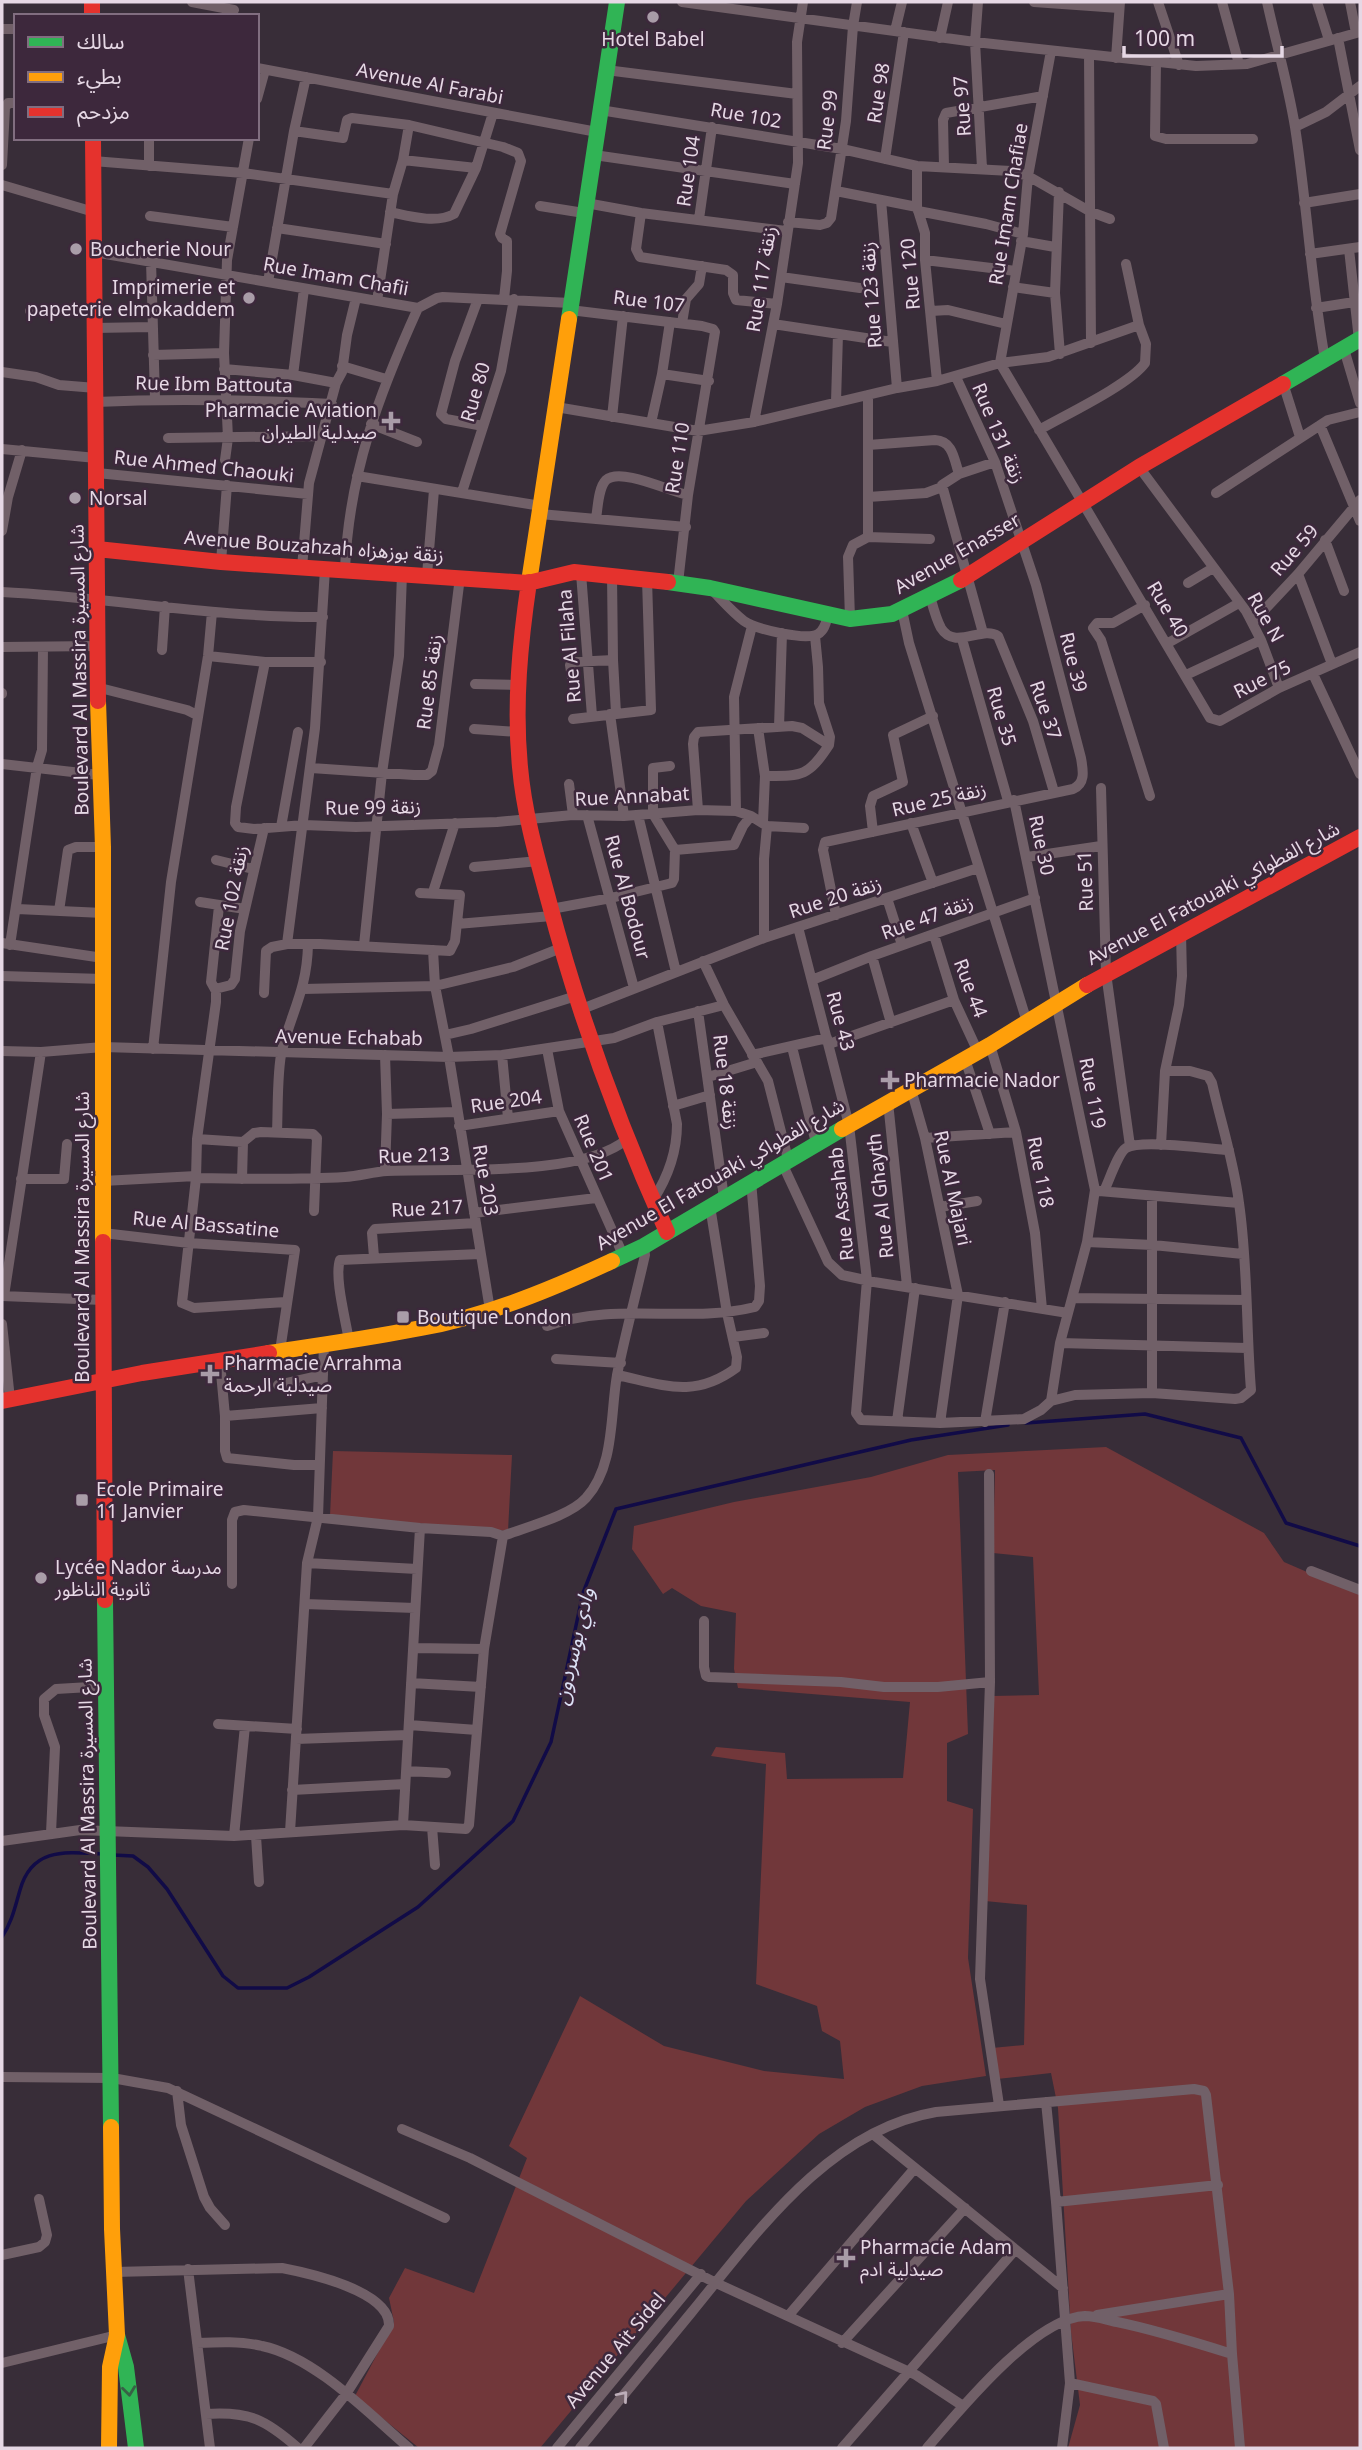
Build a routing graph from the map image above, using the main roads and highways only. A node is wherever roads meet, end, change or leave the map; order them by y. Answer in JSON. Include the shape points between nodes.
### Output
{"nodes":[{"id":1,"x":617,"y":2,"type":"edge"},
{"id":2,"x":93,"y":140,"type":"edge"},
{"id":3,"x":1359,"y":339,"type":"edge"},
{"id":4,"x":97,"y":549,"type":"junction"},
{"id":5,"x":528,"y":583,"type":"junction"},
{"id":6,"x":1360,"y":837,"type":"edge"},
{"id":7,"x":667,"y":1232,"type":"junction"},
{"id":8,"x":103,"y":1380,"type":"junction"},
{"id":9,"x":6,"y":1400,"type":"edge"},
{"id":10,"x":117,"y":2335,"type":"junction"},
{"id":11,"x":109,"y":2448,"type":"edge"},
{"id":12,"x":136,"y":2448,"type":"edge"}],
"edges":[{"from":1,"to":5,"type":"main road"},
{"from":2,"to":4,"type":"main road","name":"Boulevard Al Massira شارع المسيرة"},
{"from":3,"to":5,"type":"main road","name":"Avenue Enasser","via":[[1139,467],[969,576],[902,610],[850,619],[678,583],[612,575],[581,573]]},
{"from":4,"to":5,"type":"main road","name":"Avenue Bouzahzah زنقة بوزهزاه"},
{"from":4,"to":8,"type":"main road","name":"Boulevard Al Massira شارع المسيرة","via":[[103,847]]},
{"from":5,"to":7,"type":"main road","via":[[518,732],[530,820],[561,948],[627,1139]]},
{"from":6,"to":7,"type":"main road","name":"Avenue El Fatouaki شارع الفطواكي","via":[[1106,973]]},
{"from":7,"to":8,"type":"main road","name":"Avenue El Fatouaki شارع الفطواكي","via":[[578,1277],[490,1310],[423,1328]]},
{"from":8,"to":9,"type":"main road","name":"Avenue El Fatouaki شارع الفطواكي"},
{"from":8,"to":10,"type":"main road","name":"Boulevard Al Massira شارع المسيرة"},
{"from":10,"to":11,"type":"main road","name":"Boulevard Al Massira شارع المسيرة","via":[[110,2367]]},
{"from":10,"to":12,"type":"main road","name":"Boulevard Al Massira شارع المسيرة","one_way":true,"via":[[126,2367]]}]}
